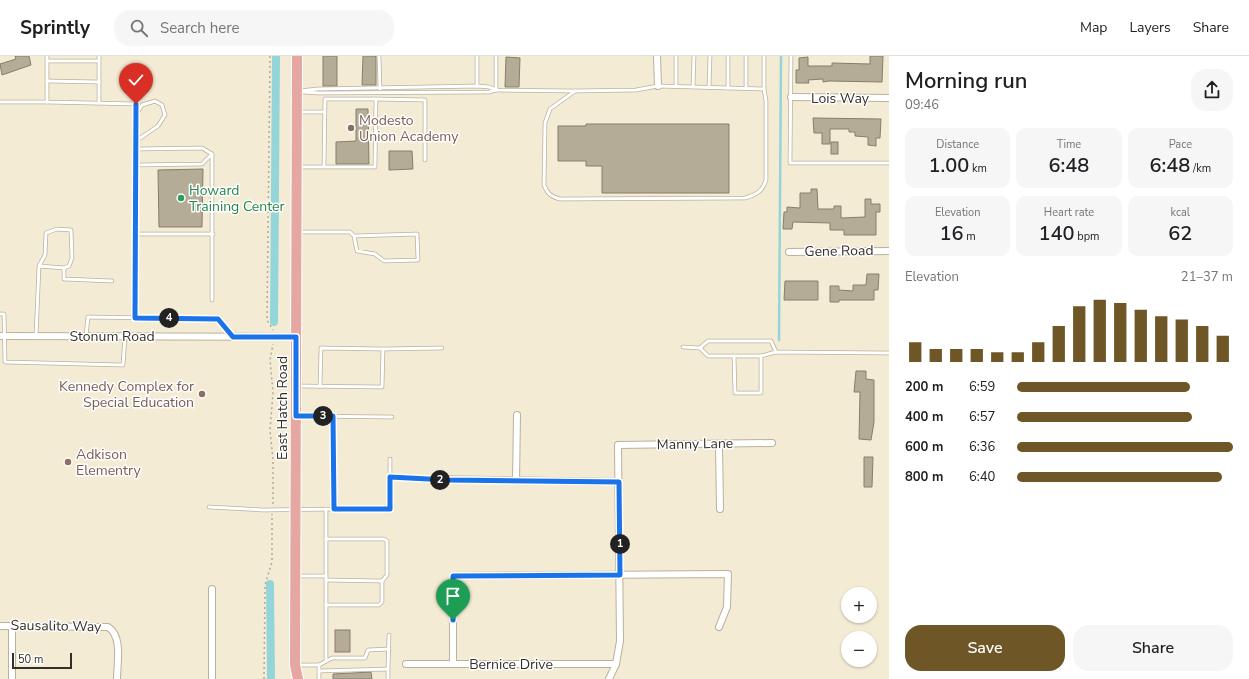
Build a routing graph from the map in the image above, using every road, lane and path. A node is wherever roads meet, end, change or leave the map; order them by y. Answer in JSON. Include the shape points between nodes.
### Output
{"nodes":[{"id":1,"x":47,"y":56,"type":"edge"},
{"id":2,"x":100,"y":56,"type":"edge"},
{"id":3,"x":270,"y":56,"type":"edge"},
{"id":4,"x":297,"y":56,"type":"edge"},
{"id":5,"x":379,"y":56,"type":"edge"},
{"id":6,"x":477,"y":56,"type":"edge"},
{"id":7,"x":496,"y":56,"type":"edge"},
{"id":8,"x":657,"y":56,"type":"edge"},
{"id":9,"x":676,"y":56,"type":"edge"},
{"id":10,"x":694,"y":56,"type":"edge"},
{"id":11,"x":710,"y":56,"type":"edge"},
{"id":12,"x":728,"y":56,"type":"edge"},
{"id":13,"x":746,"y":56,"type":"edge"},
{"id":14,"x":764,"y":56,"type":"edge"},
{"id":15,"x":791,"y":56,"type":"edge"},
{"id":16,"x":47,"y":62,"type":"junction"},
{"id":17,"x":100,"y":62,"type":"junction"},
{"id":18,"x":47,"y":81,"type":"junction"},
{"id":19,"x":99,"y":82,"type":"junction"},
{"id":20,"x":477,"y":86,"type":"junction"},
{"id":21,"x":658,"y":86,"type":"junction"},
{"id":22,"x":676,"y":86,"type":"junction"},
{"id":23,"x":693,"y":87,"type":"junction"},
{"id":24,"x":709,"y":87,"type":"junction"},
{"id":25,"x":380,"y":88,"type":"junction"},
{"id":26,"x":728,"y":88,"type":"junction"},
{"id":27,"x":746,"y":88,"type":"junction"},
{"id":28,"x":764,"y":89,"type":"junction"},
{"id":29,"x":496,"y":90,"type":"junction"},
{"id":30,"x":297,"y":91,"type":"junction"},
{"id":31,"x":575,"y":91,"type":"junction"},
{"id":32,"x":380,"y":93,"type":"junction"},
{"id":33,"x":791,"y":98,"type":"junction"},
{"id":34,"x":889,"y":98,"type":"edge"},
{"id":35,"x":376,"y":99,"type":"junction"},
{"id":36,"x":0,"y":102,"type":"edge"},
{"id":37,"x":47,"y":102,"type":"junction"},
{"id":38,"x":99,"y":104,"type":"junction"},
{"id":39,"x":297,"y":112,"type":"junction"},
{"id":40,"x":325,"y":112,"type":"junction"},
{"id":41,"x":136,"y":114,"type":"junction"},
{"id":42,"x":136,"y":141,"type":"junction"},
{"id":43,"x":136,"y":149,"type":"junction"},
{"id":44,"x":212,"y":154,"type":"junction"},
{"id":45,"x":425,"y":160,"type":"dead end"},
{"id":46,"x":889,"y":162,"type":"edge"},
{"id":47,"x":136,"y":165,"type":"junction"},
{"id":48,"x":297,"y":167,"type":"junction"},
{"id":49,"x":324,"y":167,"type":"junction"},
{"id":50,"x":296,"y":232,"type":"junction"},
{"id":51,"x":135,"y":234,"type":"junction"},
{"id":52,"x":213,"y":234,"type":"junction"},
{"id":53,"x":354,"y":236,"type":"junction"},
{"id":54,"x":889,"y":251,"type":"edge"},
{"id":55,"x":789,"y":252,"type":"dead end"},
{"id":56,"x":39,"y":266,"type":"junction"},
{"id":57,"x":64,"y":268,"type":"junction"},
{"id":58,"x":112,"y":281,"type":"dead end"},
{"id":59,"x":212,"y":300,"type":"dead end"},
{"id":60,"x":0,"y":314,"type":"edge"},
{"id":61,"x":135,"y":318,"type":"junction"},
{"id":62,"x":2,"y":336,"type":"edge"},
{"id":63,"x":36,"y":336,"type":"junction"},
{"id":64,"x":86,"y":336,"type":"junction"},
{"id":65,"x":125,"y":336,"type":"junction"},
{"id":66,"x":233,"y":337,"type":"junction"},
{"id":67,"x":273,"y":337,"type":"junction"},
{"id":68,"x":296,"y":337,"type":"junction"},
{"id":69,"x":683,"y":347,"type":"dead end"},
{"id":70,"x":383,"y":348,"type":"junction"},
{"id":71,"x":442,"y":348,"type":"dead end"},
{"id":72,"x":700,"y":348,"type":"junction"},
{"id":73,"x":776,"y":352,"type":"junction"},
{"id":74,"x":889,"y":353,"type":"edge"},
{"id":75,"x":734,"y":356,"type":"junction"},
{"id":76,"x":761,"y":356,"type":"junction"},
{"id":77,"x":296,"y":386,"type":"junction"},
{"id":78,"x":320,"y":386,"type":"junction"},
{"id":79,"x":516,"y":415,"type":"dead end"},
{"id":80,"x":296,"y":416,"type":"junction"},
{"id":81,"x":333,"y":416,"type":"junction"},
{"id":82,"x":392,"y":417,"type":"dead end"},
{"id":83,"x":772,"y":443,"type":"dead end"},
{"id":84,"x":720,"y":444,"type":"junction"},
{"id":85,"x":390,"y":459,"type":"dead end"},
{"id":86,"x":390,"y":477,"type":"junction"},
{"id":87,"x":424,"y":479,"type":"joint"},
{"id":88,"x":516,"y":481,"type":"junction"},
{"id":89,"x":619,"y":482,"type":"junction"},
{"id":90,"x":209,"y":507,"type":"dead end"},
{"id":91,"x":326,"y":509,"type":"junction"},
{"id":92,"x":334,"y":509,"type":"junction"},
{"id":93,"x":720,"y":509,"type":"dead end"},
{"id":94,"x":272,"y":510,"type":"junction"},
{"id":95,"x":296,"y":510,"type":"junction"},
{"id":96,"x":326,"y":538,"type":"junction"},
{"id":97,"x":620,"y":575,"type":"junction"},
{"id":98,"x":296,"y":576,"type":"junction"},
{"id":99,"x":326,"y":578,"type":"junction"},
{"id":100,"x":382,"y":581,"type":"junction"},
{"id":101,"x":212,"y":589,"type":"dead end"},
{"id":102,"x":326,"y":605,"type":"junction"},
{"id":103,"x":0,"y":626,"type":"edge"},
{"id":104,"x":12,"y":626,"type":"junction"},
{"id":105,"x":719,"y":627,"type":"dead end"},
{"id":106,"x":389,"y":635,"type":"dead end"},
{"id":107,"x":389,"y":649,"type":"junction"},
{"id":108,"x":326,"y":661,"type":"junction"},
{"id":109,"x":406,"y":664,"type":"dead end"},
{"id":110,"x":454,"y":664,"type":"junction"},
{"id":111,"x":616,"y":664,"type":"junction"},
{"id":112,"x":295,"y":665,"type":"junction"},
{"id":113,"x":319,"y":665,"type":"junction"},
{"id":114,"x":388,"y":669,"type":"junction"},
{"id":115,"x":319,"y":671,"type":"junction"},
{"id":116,"x":12,"y":679,"type":"edge"},
{"id":117,"x":117,"y":679,"type":"edge"},
{"id":118,"x":212,"y":679,"type":"edge"},
{"id":119,"x":264,"y":679,"type":"edge"},
{"id":120,"x":291,"y":679,"type":"edge"},
{"id":121,"x":298,"y":679,"type":"edge"},
{"id":122,"x":319,"y":679,"type":"edge"},
{"id":123,"x":388,"y":679,"type":"edge"},
{"id":124,"x":608,"y":679,"type":"edge"}],
"edges":[{"from":1,"to":16,"type":"lane"},
{"from":2,"to":17,"type":"lane"},
{"from":3,"to":67,"type":"path","via":[[267,320],[273,329]]},
{"from":4,"to":30,"type":"main road","name":"East Hatch Road"},
{"from":5,"to":25,"type":"lane"},
{"from":6,"to":20,"type":"lane"},
{"from":7,"to":29,"type":"lane"},
{"from":8,"to":21,"type":"street"},
{"from":9,"to":22,"type":"lane"},
{"from":10,"to":23,"type":"lane"},
{"from":11,"to":24,"type":"lane"},
{"from":12,"to":26,"type":"lane"},
{"from":13,"to":27,"type":"lane"},
{"from":14,"to":28,"type":"lane"},
{"from":15,"to":33,"type":"lane"},
{"from":16,"to":17,"type":"lane"},
{"from":16,"to":18,"type":"lane"},
{"from":17,"to":19,"type":"lane"},
{"from":18,"to":19,"type":"lane"},
{"from":18,"to":37,"type":"lane"},
{"from":19,"to":38,"type":"lane"},
{"from":20,"to":25,"type":"lane"},
{"from":20,"to":29,"type":"lane"},
{"from":21,"to":22,"type":"lane"},
{"from":21,"to":31,"type":"lane","via":[[636,90]]},
{"from":22,"to":23,"type":"lane"},
{"from":23,"to":24,"type":"lane"},
{"from":24,"to":26,"type":"lane"},
{"from":25,"to":30,"type":"lane","via":[[318,88]]},
{"from":25,"to":32,"type":"lane"},
{"from":26,"to":27,"type":"lane"},
{"from":27,"to":28,"type":"lane"},
{"from":28,"to":31,"type":"lane","via":[[766,180],[760,191],[745,198],[553,197],[544,185],[545,123],[550,109]]},
{"from":29,"to":31,"type":"lane"},
{"from":29,"to":32,"type":"lane"},
{"from":30,"to":32,"type":"lane"},
{"from":30,"to":39,"type":"main road","name":"East Hatch Road"},
{"from":33,"to":34,"type":"street","name":"Lois Way"},
{"from":33,"to":46,"type":"lane","via":[[790,163]]},
{"from":35,"to":40,"type":"lane","via":[[325,99]]},
{"from":35,"to":45,"type":"lane","via":[[425,100]]},
{"from":35,"to":49,"type":"lane","via":[[375,167]]},
{"from":36,"to":37,"type":"lane"},
{"from":37,"to":38,"type":"lane"},
{"from":38,"to":41,"type":"lane","via":[[136,104]]},
{"from":39,"to":40,"type":"lane"},
{"from":39,"to":48,"type":"main road","name":"East Hatch Road"},
{"from":40,"to":49,"type":"lane"},
{"from":41,"to":42,"type":"lane"},
{"from":41,"to":42,"type":"lane","via":[[142,105],[151,101],[159,102],[165,109],[162,122]]},
{"from":42,"to":43,"type":"lane"},
{"from":43,"to":44,"type":"lane","via":[[202,148]]},
{"from":43,"to":47,"type":"lane"},
{"from":44,"to":47,"type":"lane","via":[[202,164]]},
{"from":44,"to":52,"type":"lane"},
{"from":47,"to":51,"type":"lane"},
{"from":48,"to":49,"type":"lane"},
{"from":48,"to":50,"type":"main road","name":"East Hatch Road"},
{"from":50,"to":53,"type":"lane","via":[[350,232]]},
{"from":50,"to":68,"type":"main road","name":"East Hatch Road"},
{"from":51,"to":52,"type":"lane"},
{"from":51,"to":61,"type":"lane"},
{"from":52,"to":59,"type":"lane"},
{"from":53,"to":53,"type":"lane","via":[[417,234],[418,260],[384,261],[375,254],[357,251]]},
{"from":54,"to":55,"type":"street","name":"Gene Road"},
{"from":56,"to":57,"type":"lane"},
{"from":56,"to":57,"type":"lane","via":[[44,255],[46,233],[57,229],[71,230],[72,258],[69,266]]},
{"from":56,"to":63,"type":"lane"},
{"from":57,"to":58,"type":"lane","via":[[64,280]]},
{"from":60,"to":62,"type":"lane","via":[[4,314]]},
{"from":61,"to":64,"type":"lane","via":[[88,317]]},
{"from":61,"to":66,"type":"lane","via":[[218,319]]},
{"from":62,"to":63,"type":"street","name":"Stonum Road"},
{"from":62,"to":65,"type":"lane","via":[[5,362],[123,365]]},
{"from":63,"to":64,"type":"street","name":"Stonum Road"},
{"from":64,"to":65,"type":"street","name":"Stonum Road"},
{"from":65,"to":66,"type":"street","name":"Stonum Road"},
{"from":66,"to":67,"type":"street","name":"Stonum Road"},
{"from":67,"to":68,"type":"street","name":"Stonum Road"},
{"from":67,"to":94,"type":"path","via":[[270,360],[273,392],[270,430],[273,460]]},
{"from":68,"to":77,"type":"main road","name":"East Hatch Road"},
{"from":69,"to":72,"type":"lane"},
{"from":70,"to":71,"type":"lane"},
{"from":70,"to":78,"type":"lane","via":[[321,348]]},
{"from":70,"to":78,"type":"lane","via":[[382,387]]},
{"from":72,"to":73,"type":"lane","via":[[708,340],[771,341]]},
{"from":72,"to":75,"type":"lane","via":[[708,356]]},
{"from":73,"to":74,"type":"lane"},
{"from":73,"to":76,"type":"lane"},
{"from":75,"to":76,"type":"lane"},
{"from":75,"to":76,"type":"lane","via":[[735,393],[761,393]]},
{"from":77,"to":78,"type":"lane"},
{"from":77,"to":80,"type":"main road","name":"East Hatch Road"},
{"from":79,"to":88,"type":"street"},
{"from":80,"to":81,"type":"lane"},
{"from":80,"to":95,"type":"main road","name":"East Hatch Road"},
{"from":81,"to":82,"type":"lane"},
{"from":81,"to":92,"type":"lane"},
{"from":83,"to":84,"type":"street","name":"Manny Lane"},
{"from":84,"to":89,"type":"street","name":"Manny Lane","via":[[618,445]]},
{"from":84,"to":93,"type":"street"},
{"from":85,"to":86,"type":"lane"},
{"from":86,"to":87,"type":"lane"},
{"from":86,"to":92,"type":"lane","via":[[390,509]]},
{"from":87,"to":88,"type":"street"},
{"from":88,"to":89,"type":"street"},
{"from":89,"to":97,"type":"street"},
{"from":90,"to":94,"type":"lane"},
{"from":91,"to":92,"type":"lane"},
{"from":91,"to":95,"type":"lane"},
{"from":91,"to":96,"type":"lane"},
{"from":94,"to":95,"type":"lane"},
{"from":94,"to":119,"type":"path","via":[[272,562],[265,585]]},
{"from":95,"to":98,"type":"main road","name":"East Hatch Road"},
{"from":96,"to":99,"type":"lane"},
{"from":96,"to":100,"type":"lane","via":[[387,541],[387,575]]},
{"from":97,"to":105,"type":"street","via":[[728,574],[727,607]]},
{"from":97,"to":110,"type":"street","via":[[453,576]]},
{"from":97,"to":111,"type":"street","via":[[620,641]]},
{"from":98,"to":99,"type":"lane"},
{"from":98,"to":112,"type":"main road","name":"East Hatch Road"},
{"from":99,"to":100,"type":"lane"},
{"from":99,"to":102,"type":"lane"},
{"from":100,"to":102,"type":"lane","via":[[382,602],[379,605]]},
{"from":101,"to":118,"type":"street"},
{"from":102,"to":108,"type":"lane"},
{"from":103,"to":104,"type":"street","name":"Sausalito Way"},
{"from":104,"to":116,"type":"street"},
{"from":104,"to":117,"type":"street","name":"Sausalito Way","via":[[104,626],[112,629],[117,640]]},
{"from":106,"to":107,"type":"lane"},
{"from":107,"to":108,"type":"lane","via":[[368,650],[365,658],[332,658]]},
{"from":107,"to":114,"type":"lane"},
{"from":108,"to":113,"type":"lane"},
{"from":109,"to":110,"type":"street","name":"Bernice Drive"},
{"from":110,"to":111,"type":"street","name":"Bernice Drive"},
{"from":111,"to":124,"type":"street"},
{"from":112,"to":113,"type":"lane"},
{"from":112,"to":120,"type":"main road","name":"East Hatch Road"},
{"from":112,"to":121,"type":"main road","name":"East Hatch Road"},
{"from":113,"to":115,"type":"lane"},
{"from":114,"to":115,"type":"lane"},
{"from":114,"to":123,"type":"lane"},
{"from":115,"to":122,"type":"lane"}]}
